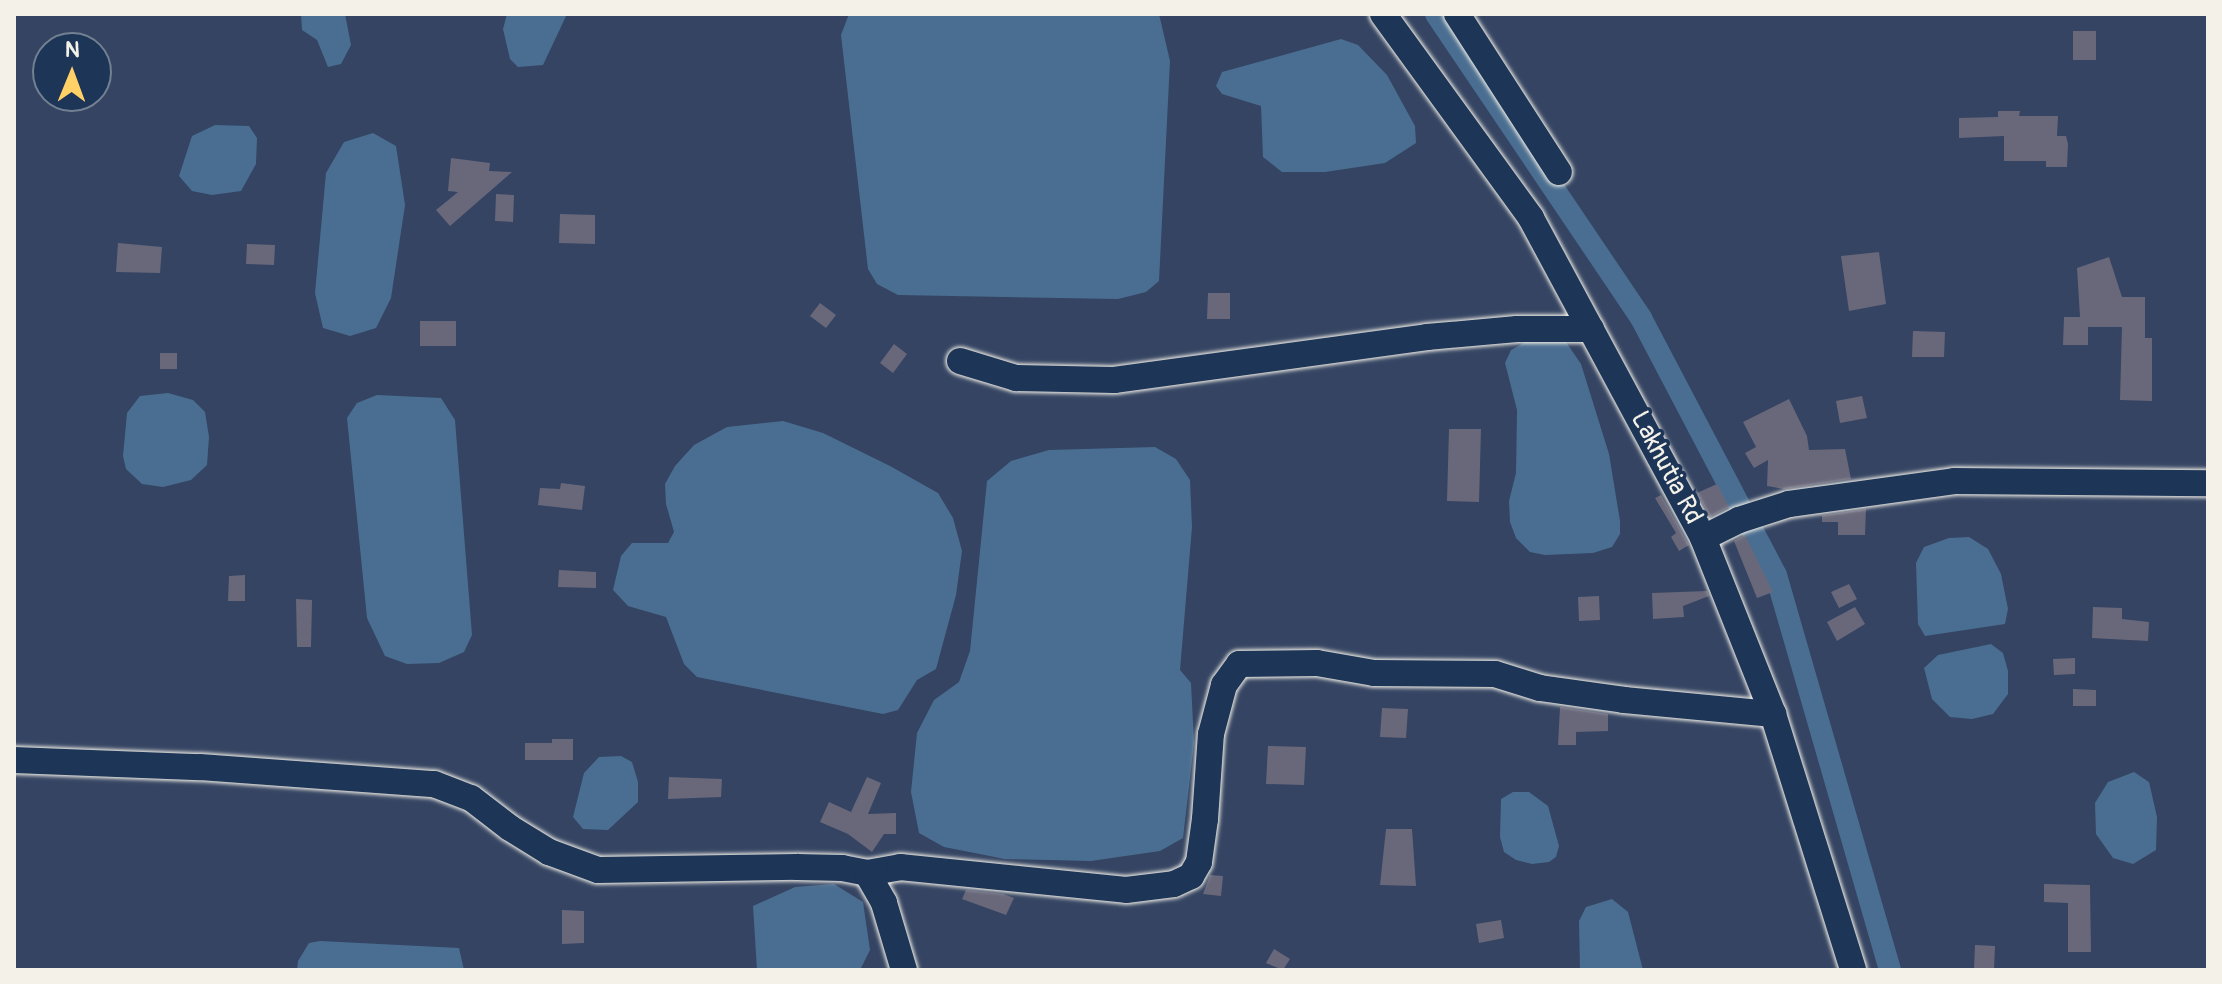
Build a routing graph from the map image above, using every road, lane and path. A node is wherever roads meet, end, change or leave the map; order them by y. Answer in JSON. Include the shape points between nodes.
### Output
{"nodes":[{"id":1,"x":1383,"y":14,"type":"edge"},
{"id":2,"x":1457,"y":14,"type":"edge"},
{"id":3,"x":1559,"y":172,"type":"dead end"},
{"id":4,"x":1591,"y":329,"type":"junction"},
{"id":5,"x":960,"y":361,"type":"dead end"},
{"id":6,"x":2208,"y":483,"type":"edge"},
{"id":7,"x":1703,"y":538,"type":"junction"},
{"id":8,"x":1773,"y":714,"type":"junction"},
{"id":9,"x":14,"y":760,"type":"edge"},
{"id":10,"x":867,"y":873,"type":"junction"},
{"id":11,"x":904,"y":970,"type":"edge"},
{"id":12,"x":1853,"y":970,"type":"edge"}],
"edges":[{"from":1,"to":4,"type":"street","name":"Lakhutia Rd","via":[[1531,218]]},
{"from":2,"to":3,"type":"street"},
{"from":4,"to":5,"type":"street","via":[[1427,337],[1114,380],[1016,378]]},
{"from":4,"to":7,"type":"street","name":"Lakhutia Rd"},
{"from":6,"to":7,"type":"street","via":[[1954,481],[1789,504]]},
{"from":7,"to":8,"type":"street","name":"Lakhutia Rd"},
{"from":8,"to":10,"type":"street","via":[[1540,688],[1495,674],[1374,673],[1317,663],[1239,664],[1224,685],[1211,734],[1199,862],[1191,876],[1174,884],[1126,890],[887,866]]},
{"from":8,"to":12,"type":"street","name":"Lakhutia Rd"},
{"from":9,"to":10,"type":"street","via":[[434,784],[471,798],[549,852],[598,870],[812,867]]},
{"from":10,"to":11,"type":"street","via":[[884,903]]}]}
